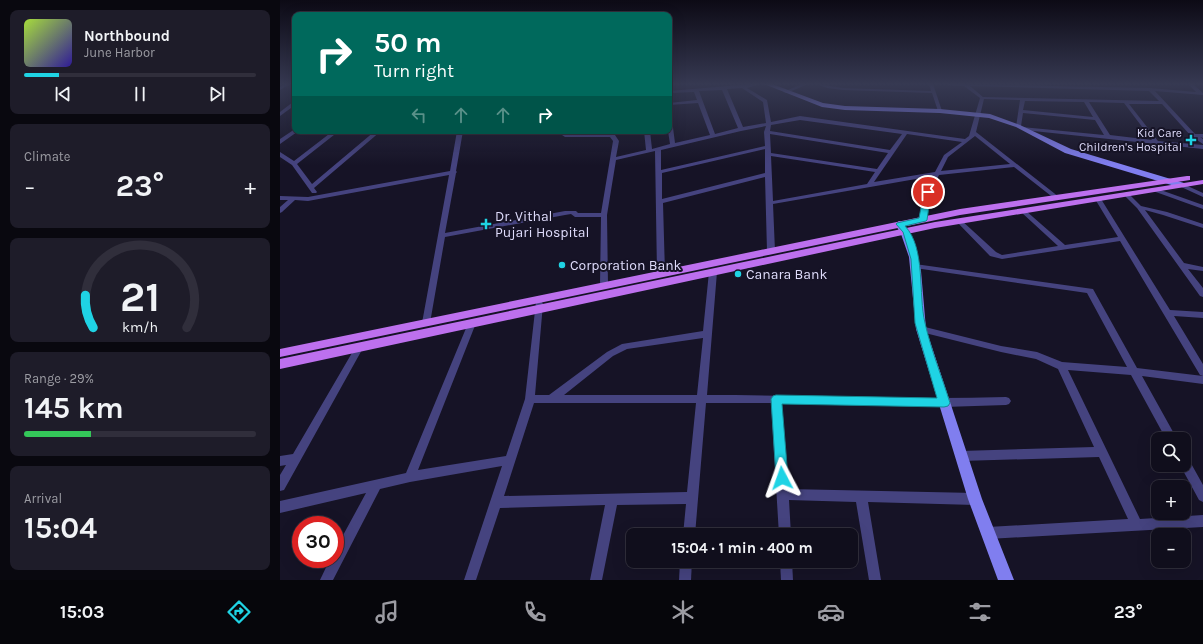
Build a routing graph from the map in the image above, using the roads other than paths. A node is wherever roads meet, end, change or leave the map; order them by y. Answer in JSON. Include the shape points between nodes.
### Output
{"nodes":[{"id":1,"x":703,"y":111,"type":"edge"},
{"id":2,"x":734,"y":111,"type":"edge"},
{"id":3,"x":767,"y":111,"type":"edge"},
{"id":4,"x":940,"y":111,"type":"edge"},
{"id":5,"x":979,"y":111,"type":"edge"},
{"id":6,"x":1021,"y":111,"type":"edge"},
{"id":7,"x":1072,"y":111,"type":"edge"},
{"id":8,"x":1092,"y":111,"type":"edge"},
{"id":9,"x":1132,"y":111,"type":"edge"},
{"id":10,"x":1171,"y":111,"type":"edge"},
{"id":11,"x":978,"y":114,"type":"junction"},
{"id":12,"x":1097,"y":119,"type":"junction"},
{"id":13,"x":769,"y":123,"type":"junction"},
{"id":14,"x":1021,"y":127,"type":"junction"},
{"id":15,"x":741,"y":129,"type":"junction"},
{"id":16,"x":768,"y":132,"type":"junction"},
{"id":17,"x":973,"y":132,"type":"junction"},
{"id":18,"x":292,"y":133,"type":"edge"},
{"id":19,"x":905,"y":133,"type":"junction"},
{"id":20,"x":332,"y":134,"type":"edge"},
{"id":21,"x":374,"y":134,"type":"edge"},
{"id":22,"x":460,"y":134,"type":"edge"},
{"id":23,"x":612,"y":134,"type":"edge"},
{"id":24,"x":647,"y":134,"type":"edge"},
{"id":25,"x":671,"y":134,"type":"edge"},
{"id":26,"x":1193,"y":135,"type":"junction"},
{"id":27,"x":713,"y":136,"type":"junction"},
{"id":28,"x":1203,"y":136,"type":"edge"},
{"id":29,"x":1108,"y":137,"type":"junction"},
{"id":30,"x":966,"y":141,"type":"junction"},
{"id":31,"x":280,"y":142,"type":"edge"},
{"id":32,"x":1156,"y":142,"type":"junction"},
{"id":33,"x":1203,"y":142,"type":"edge"},
{"id":34,"x":673,"y":145,"type":"junction"},
{"id":35,"x":768,"y":147,"type":"junction"},
{"id":36,"x":1203,"y":147,"type":"edge"},
{"id":37,"x":658,"y":149,"type":"junction"},
{"id":38,"x":649,"y":151,"type":"junction"},
{"id":39,"x":892,"y":152,"type":"junction"},
{"id":40,"x":280,"y":154,"type":"edge"},
{"id":41,"x":768,"y":154,"type":"junction"},
{"id":42,"x":614,"y":159,"type":"junction"},
{"id":43,"x":294,"y":164,"type":"junction"},
{"id":44,"x":1015,"y":165,"type":"junction"},
{"id":45,"x":879,"y":171,"type":"junction"},
{"id":46,"x":454,"y":172,"type":"junction"},
{"id":47,"x":659,"y":172,"type":"junction"},
{"id":48,"x":937,"y":173,"type":"junction"},
{"id":49,"x":769,"y":174,"type":"junction"},
{"id":50,"x":1203,"y":176,"type":"edge"},
{"id":51,"x":1165,"y":181,"type":"junction"},
{"id":52,"x":1203,"y":182,"type":"edge"},
{"id":53,"x":869,"y":185,"type":"junction"},
{"id":54,"x":1181,"y":185,"type":"junction"},
{"id":55,"x":311,"y":188,"type":"junction"},
{"id":56,"x":1155,"y":190,"type":"junction"},
{"id":57,"x":1127,"y":195,"type":"junction"},
{"id":58,"x":1203,"y":195,"type":"edge"},
{"id":59,"x":317,"y":197,"type":"junction"},
{"id":60,"x":280,"y":198,"type":"edge"},
{"id":61,"x":294,"y":198,"type":"junction"},
{"id":62,"x":1057,"y":198,"type":"junction"},
{"id":63,"x":1098,"y":199,"type":"junction"},
{"id":64,"x":660,"y":202,"type":"junction"},
{"id":65,"x":770,"y":203,"type":"junction"},
{"id":66,"x":1139,"y":207,"type":"junction"},
{"id":67,"x":1203,"y":207,"type":"edge"},
{"id":68,"x":280,"y":211,"type":"edge"},
{"id":69,"x":1022,"y":211,"type":"junction"},
{"id":70,"x":604,"y":214,"type":"junction"},
{"id":71,"x":923,"y":220,"type":"junction"},
{"id":72,"x":959,"y":221,"type":"junction"},
{"id":73,"x":1203,"y":226,"type":"edge"},
{"id":74,"x":903,"y":228,"type":"junction"},
{"id":75,"x":441,"y":236,"type":"junction"},
{"id":76,"x":1122,"y":239,"type":"junction"},
{"id":77,"x":1064,"y":248,"type":"junction"},
{"id":78,"x":771,"y":251,"type":"junction"},
{"id":79,"x":1182,"y":265,"type":"junction"},
{"id":80,"x":915,"y":266,"type":"junction"},
{"id":81,"x":1203,"y":269,"type":"edge"},
{"id":82,"x":713,"y":272,"type":"junction"},
{"id":83,"x":661,"y":273,"type":"junction"},
{"id":84,"x":604,"y":285,"type":"junction"},
{"id":85,"x":1203,"y":294,"type":"edge"},
{"id":86,"x":540,"y":304,"type":"junction"},
{"id":87,"x":1167,"y":313,"type":"junction"},
{"id":88,"x":1203,"y":315,"type":"edge"},
{"id":89,"x":426,"y":323,"type":"junction"},
{"id":90,"x":472,"y":323,"type":"junction"},
{"id":91,"x":922,"y":329,"type":"junction"},
{"id":92,"x":707,"y":334,"type":"junction"},
{"id":93,"x":359,"y":348,"type":"junction"},
{"id":94,"x":280,"y":353,"type":"edge"},
{"id":95,"x":280,"y":364,"type":"edge"},
{"id":96,"x":1061,"y":366,"type":"junction"},
{"id":97,"x":1134,"y":371,"type":"junction"},
{"id":98,"x":1203,"y":372,"type":"edge"},
{"id":99,"x":1203,"y":380,"type":"edge"},
{"id":100,"x":530,"y":399,"type":"junction"},
{"id":101,"x":552,"y":399,"type":"junction"},
{"id":102,"x":701,"y":399,"type":"junction"},
{"id":103,"x":776,"y":399,"type":"junction"},
{"id":104,"x":1006,"y":401,"type":"dead end"},
{"id":105,"x":944,"y":403,"type":"junction"},
{"id":106,"x":1168,"y":432,"type":"edge"},
{"id":107,"x":1102,"y":452,"type":"junction"},
{"id":108,"x":961,"y":456,"type":"junction"},
{"id":109,"x":297,"y":458,"type":"junction"},
{"id":110,"x":510,"y":460,"type":"junction"},
{"id":111,"x":280,"y":461,"type":"edge"},
{"id":112,"x":1190,"y":472,"type":"edge"},
{"id":113,"x":410,"y":477,"type":"junction"},
{"id":114,"x":377,"y":484,"type":"junction"},
{"id":115,"x":280,"y":486,"type":"edge"},
{"id":116,"x":783,"y":494,"type":"junction"},
{"id":117,"x":861,"y":496,"type":"junction"},
{"id":118,"x":1203,"y":496,"type":"edge"},
{"id":119,"x":692,"y":498,"type":"junction"},
{"id":120,"x":975,"y":499,"type":"junction"},
{"id":121,"x":612,"y":501,"type":"junction"},
{"id":122,"x":496,"y":502,"type":"junction"},
{"id":123,"x":280,"y":507,"type":"edge"},
{"id":124,"x":1203,"y":520,"type":"edge"},
{"id":125,"x":1136,"y":524,"type":"junction"},
{"id":126,"x":690,"y":528,"type":"edge"},
{"id":127,"x":785,"y":528,"type":"edge"},
{"id":128,"x":988,"y":533,"type":"junction"},
{"id":129,"x":686,"y":568,"type":"edge"},
{"id":130,"x":786,"y":568,"type":"edge"},
{"id":131,"x":326,"y":580,"type":"edge"},
{"id":132,"x":470,"y":580,"type":"edge"},
{"id":133,"x":596,"y":580,"type":"edge"},
{"id":134,"x":685,"y":580,"type":"edge"},
{"id":135,"x":787,"y":580,"type":"edge"},
{"id":136,"x":875,"y":580,"type":"edge"},
{"id":137,"x":1006,"y":580,"type":"edge"}],
"edges":[{"from":1,"to":27,"type":"street"},
{"from":2,"to":15,"type":"street"},
{"from":3,"to":13,"type":"street"},
{"from":4,"to":11,"type":"street"},
{"from":5,"to":11,"type":"street"},
{"from":6,"to":14,"type":"street"},
{"from":7,"to":12,"type":"street"},
{"from":8,"to":12,"type":"street"},
{"from":9,"to":32,"type":"street"},
{"from":10,"to":26,"type":"street"},
{"from":11,"to":14,"type":"street"},
{"from":11,"to":17,"type":"street"},
{"from":12,"to":29,"type":"street"},
{"from":13,"to":15,"type":"street"},
{"from":13,"to":16,"type":"street"},
{"from":13,"to":19,"type":"street","via":[[800,118]]},
{"from":14,"to":29,"type":"street"},
{"from":14,"to":51,"type":"street","via":[[1068,151]]},
{"from":15,"to":27,"type":"street"},
{"from":16,"to":35,"type":"street"},
{"from":16,"to":39,"type":"street"},
{"from":17,"to":30,"type":"street","via":[[972,137]]},
{"from":17,"to":44,"type":"street"},
{"from":18,"to":31,"type":"street"},
{"from":19,"to":30,"type":"street"},
{"from":19,"to":39,"type":"street"},
{"from":20,"to":43,"type":"street"},
{"from":21,"to":55,"type":"street"},
{"from":22,"to":46,"type":"street"},
{"from":23,"to":42,"type":"street","via":[[616,141]]},
{"from":24,"to":38,"type":"street"},
{"from":25,"to":34,"type":"street"},
{"from":26,"to":28,"type":"street"},
{"from":26,"to":33,"type":"street"},
{"from":27,"to":34,"type":"street"},
{"from":29,"to":32,"type":"street"},
{"from":30,"to":48,"type":"street","via":[[946,156]]},
{"from":32,"to":36,"type":"street"},
{"from":34,"to":37,"type":"street"},
{"from":35,"to":41,"type":"street"},
{"from":35,"to":47,"type":"street"},
{"from":37,"to":38,"type":"street"},
{"from":37,"to":47,"type":"street"},
{"from":38,"to":42,"type":"street"},
{"from":39,"to":45,"type":"street"},
{"from":40,"to":43,"type":"street"},
{"from":41,"to":45,"type":"street"},
{"from":41,"to":49,"type":"street"},
{"from":42,"to":70,"type":"street"},
{"from":43,"to":55,"type":"street"},
{"from":44,"to":48,"type":"street"},
{"from":44,"to":62,"type":"street"},
{"from":45,"to":53,"type":"street"},
{"from":46,"to":59,"type":"street"},
{"from":46,"to":75,"type":"street"},
{"from":47,"to":64,"type":"street"},
{"from":48,"to":53,"type":"street"},
{"from":48,"to":71,"type":"street","via":[[928,192]]},
{"from":49,"to":64,"type":"street"},
{"from":49,"to":65,"type":"street"},
{"from":50,"to":51,"type":"main road"},
{"from":51,"to":54,"type":"street"},
{"from":51,"to":62,"type":"main road"},
{"from":52,"to":54,"type":"main road"},
{"from":53,"to":65,"type":"street"},
{"from":54,"to":56,"type":"main road"},
{"from":54,"to":58,"type":"street"},
{"from":55,"to":59,"type":"street"},
{"from":56,"to":57,"type":"main road"},
{"from":56,"to":67,"type":"street"},
{"from":57,"to":63,"type":"main road"},
{"from":57,"to":66,"type":"street"},
{"from":59,"to":61,"type":"street"},
{"from":60,"to":61,"type":"street"},
{"from":61,"to":68,"type":"street"},
{"from":62,"to":71,"type":"main road"},
{"from":63,"to":69,"type":"main road"},
{"from":63,"to":76,"type":"street"},
{"from":64,"to":83,"type":"street"},
{"from":65,"to":78,"type":"street"},
{"from":66,"to":73,"type":"street"},
{"from":66,"to":79,"type":"street"},
{"from":69,"to":72,"type":"main road"},
{"from":69,"to":77,"type":"street"},
{"from":70,"to":75,"type":"street","via":[[566,213]]},
{"from":70,"to":84,"type":"street"},
{"from":71,"to":74,"type":"main road"},
{"from":72,"to":74,"type":"main road"},
{"from":72,"to":77,"type":"street","via":[[997,256]]},
{"from":74,"to":78,"type":"main road"},
{"from":74,"to":80,"type":"street","via":[[915,259]]},
{"from":74,"to":82,"type":"main road"},
{"from":75,"to":89,"type":"street"},
{"from":76,"to":77,"type":"street"},
{"from":76,"to":87,"type":"street"},
{"from":78,"to":83,"type":"main road"},
{"from":79,"to":81,"type":"street"},
{"from":79,"to":85,"type":"street"},
{"from":80,"to":91,"type":"street"},
{"from":80,"to":97,"type":"street","via":[[1090,291]]},
{"from":82,"to":86,"type":"main road"},
{"from":82,"to":92,"type":"street"},
{"from":83,"to":84,"type":"main road"},
{"from":84,"to":86,"type":"main road"},
{"from":86,"to":89,"type":"main road"},
{"from":86,"to":90,"type":"main road"},
{"from":86,"to":100,"type":"street"},
{"from":87,"to":88,"type":"street"},
{"from":87,"to":98,"type":"street"},
{"from":89,"to":94,"type":"main road"},
{"from":90,"to":93,"type":"main road"},
{"from":90,"to":113,"type":"street"},
{"from":91,"to":96,"type":"street","via":[[1037,356]]},
{"from":91,"to":105,"type":"street"},
{"from":92,"to":101,"type":"street","via":[[625,346],[610,354]]},
{"from":92,"to":102,"type":"street"},
{"from":93,"to":95,"type":"main road"},
{"from":93,"to":109,"type":"street"},
{"from":96,"to":97,"type":"street"},
{"from":96,"to":107,"type":"street"},
{"from":97,"to":99,"type":"street"},
{"from":97,"to":106,"type":"street"},
{"from":100,"to":101,"type":"street"},
{"from":100,"to":110,"type":"street"},
{"from":101,"to":102,"type":"street"},
{"from":102,"to":103,"type":"street"},
{"from":102,"to":119,"type":"street"},
{"from":103,"to":105,"type":"street"},
{"from":103,"to":116,"type":"street"},
{"from":104,"to":105,"type":"street"},
{"from":105,"to":108,"type":"street"},
{"from":107,"to":108,"type":"street"},
{"from":107,"to":125,"type":"street"},
{"from":108,"to":120,"type":"street"},
{"from":109,"to":111,"type":"street"},
{"from":109,"to":115,"type":"street"},
{"from":110,"to":113,"type":"street"},
{"from":110,"to":122,"type":"street"},
{"from":112,"to":118,"type":"street"},
{"from":113,"to":114,"type":"street"},
{"from":114,"to":123,"type":"street"},
{"from":114,"to":131,"type":"street"},
{"from":116,"to":117,"type":"street"},
{"from":116,"to":127,"type":"street"},
{"from":117,"to":120,"type":"street"},
{"from":117,"to":136,"type":"street"},
{"from":119,"to":121,"type":"street"},
{"from":119,"to":126,"type":"street"},
{"from":120,"to":128,"type":"street"},
{"from":121,"to":122,"type":"street"},
{"from":121,"to":133,"type":"street"},
{"from":122,"to":132,"type":"street"},
{"from":124,"to":125,"type":"street"},
{"from":125,"to":128,"type":"street"},
{"from":128,"to":137,"type":"street"},
{"from":129,"to":134,"type":"street"},
{"from":130,"to":135,"type":"street"}]}
